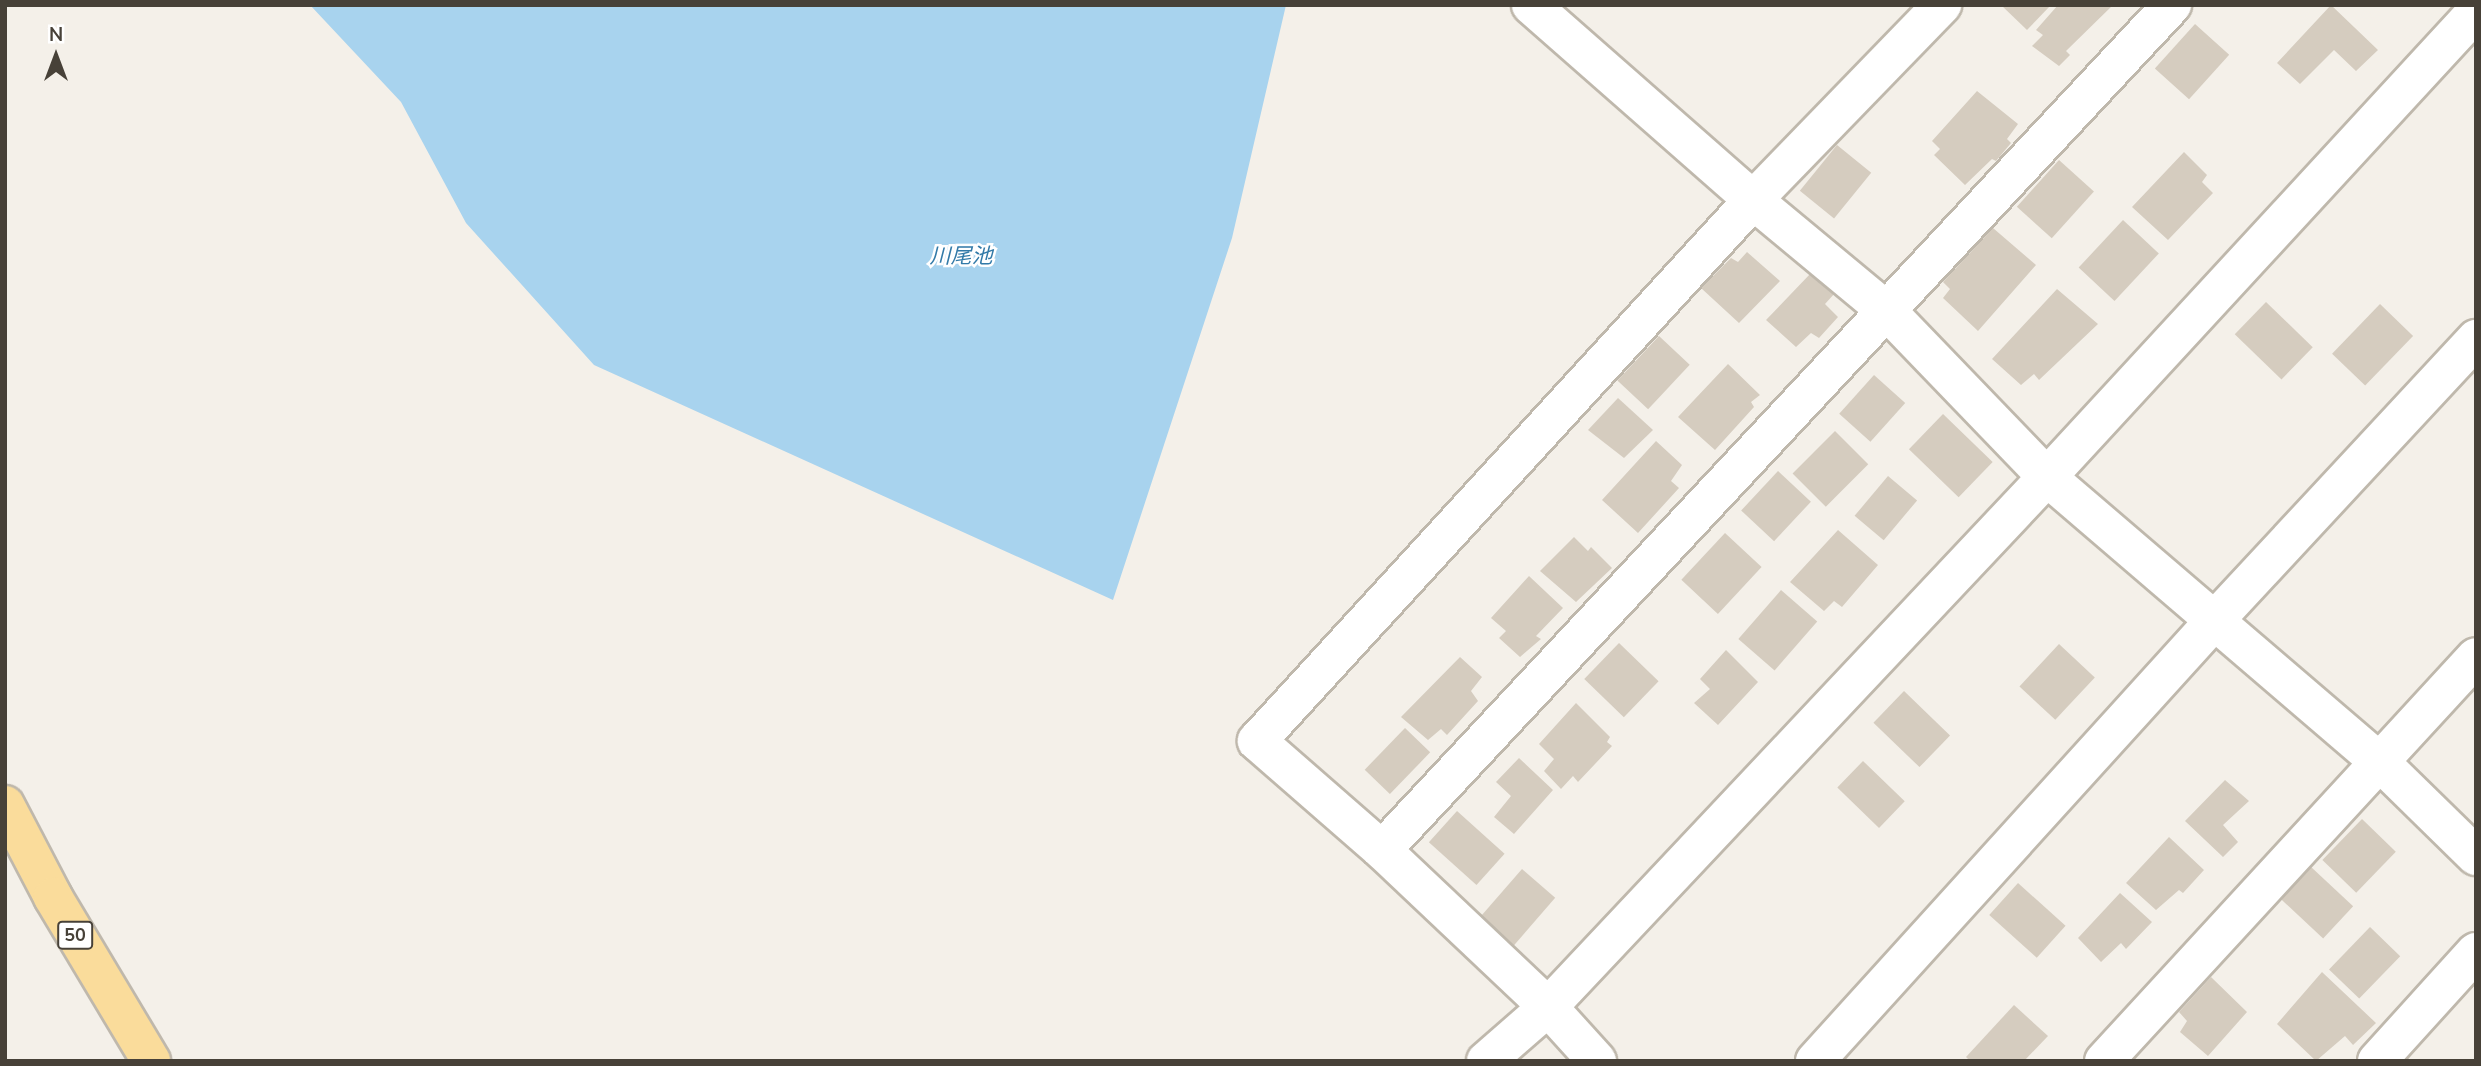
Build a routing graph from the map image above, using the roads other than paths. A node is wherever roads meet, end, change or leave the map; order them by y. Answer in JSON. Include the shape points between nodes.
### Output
{"nodes":[{"id":1,"x":1531,"y":5,"type":"edge"},
{"id":2,"x":1942,"y":5,"type":"edge"},
{"id":3,"x":2172,"y":5,"type":"edge"},
{"id":4,"x":2476,"y":12,"type":"edge"},
{"id":5,"x":1753,"y":200,"type":"junction"},
{"id":6,"x":1888,"y":312,"type":"junction"},
{"id":7,"x":2476,"y":339,"type":"edge"},
{"id":8,"x":2047,"y":477,"type":"junction"},
{"id":9,"x":2215,"y":620,"type":"junction"},
{"id":10,"x":2476,"y":657,"type":"edge"},
{"id":11,"x":2381,"y":763,"type":"junction"},
{"id":12,"x":5,"y":805,"type":"edge"},
{"id":13,"x":1382,"y":850,"type":"junction"},
{"id":14,"x":2476,"y":856,"type":"edge"},
{"id":15,"x":2476,"y":951,"type":"edge"},
{"id":16,"x":1548,"y":1007,"type":"junction"},
{"id":17,"x":152,"y":1061,"type":"edge"},
{"id":18,"x":1486,"y":1061,"type":"edge"},
{"id":19,"x":1597,"y":1061,"type":"edge"},
{"id":20,"x":1815,"y":1061,"type":"edge"},
{"id":21,"x":2104,"y":1061,"type":"edge"},
{"id":22,"x":2377,"y":1061,"type":"edge"}],
"edges":[{"from":1,"to":5,"type":"street"},
{"from":2,"to":5,"type":"street"},
{"from":3,"to":6,"type":"street"},
{"from":4,"to":8,"type":"street"},
{"from":5,"to":6,"type":"street"},
{"from":5,"to":13,"type":"street","via":[[1257,741]]},
{"from":6,"to":8,"type":"street"},
{"from":6,"to":13,"type":"street"},
{"from":7,"to":9,"type":"street"},
{"from":8,"to":9,"type":"street"},
{"from":8,"to":16,"type":"street"},
{"from":9,"to":11,"type":"street"},
{"from":9,"to":20,"type":"street"},
{"from":10,"to":11,"type":"street"},
{"from":11,"to":14,"type":"street"},
{"from":11,"to":21,"type":"street"},
{"from":12,"to":17,"type":"main road","number":"50","via":[[53,897]]},
{"from":13,"to":16,"type":"street"},
{"from":15,"to":22,"type":"street"},
{"from":16,"to":18,"type":"street"},
{"from":16,"to":19,"type":"street"}]}
